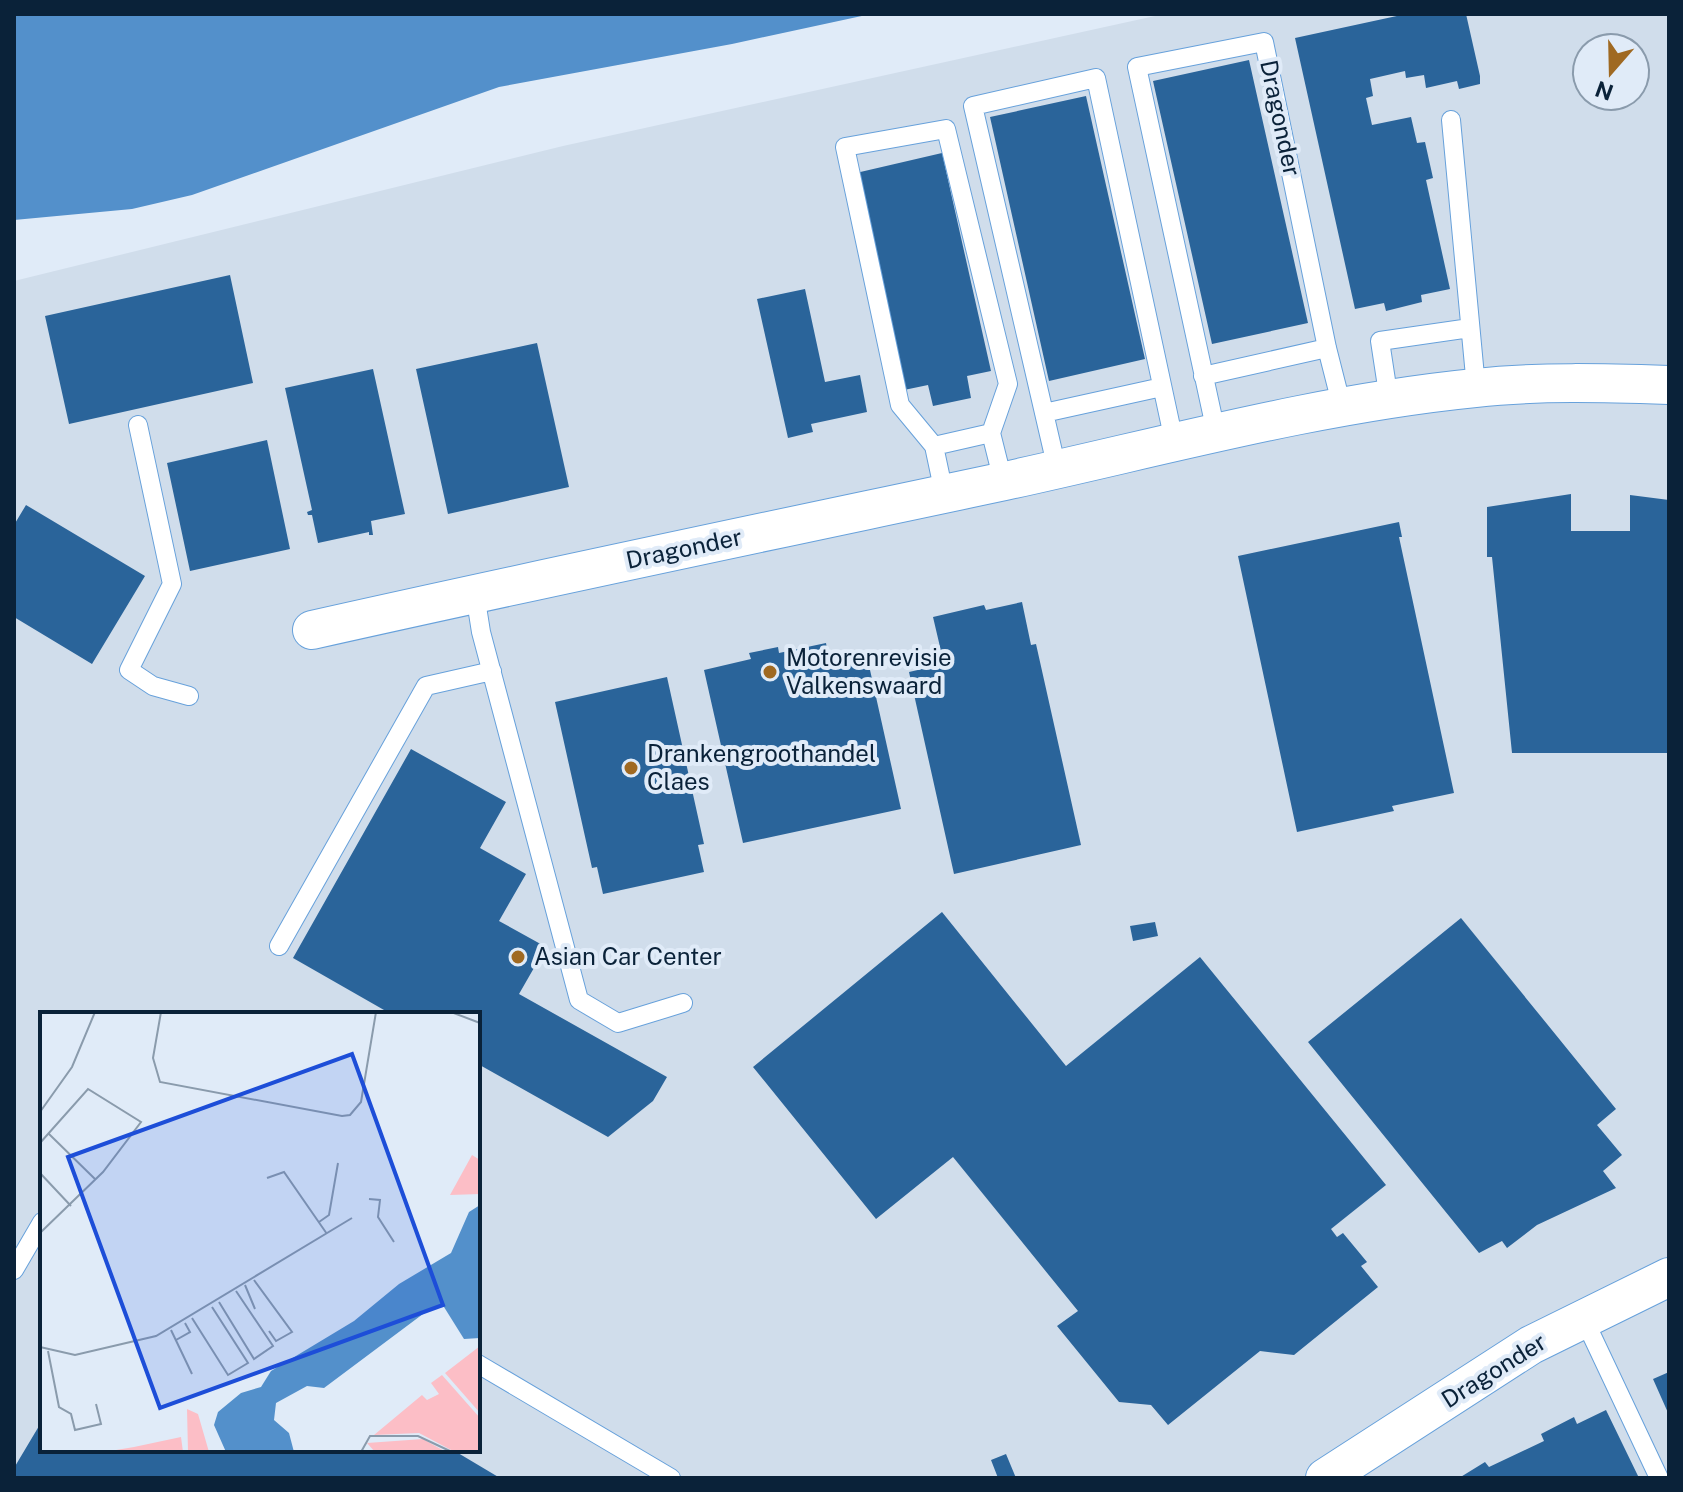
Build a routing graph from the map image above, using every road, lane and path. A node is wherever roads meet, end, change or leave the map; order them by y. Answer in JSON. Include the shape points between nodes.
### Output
{"nodes":[{"id":1,"x":1451,"y":120,"type":"dead end"},
{"id":2,"x":1470,"y":328,"type":"junction"},
{"id":3,"x":1327,"y":348,"type":"junction"},
{"id":4,"x":1203,"y":376,"type":"junction"},
{"id":5,"x":1669,"y":385,"type":"edge"},
{"id":6,"x":1162,"y":387,"type":"junction"},
{"id":7,"x":1476,"y":387,"type":"junction"},
{"id":8,"x":1389,"y":400,"type":"junction"},
{"id":9,"x":1342,"y":407,"type":"junction"},
{"id":10,"x":1044,"y":413,"type":"junction"},
{"id":11,"x":138,"y":425,"type":"dead end"},
{"id":12,"x":1216,"y":432,"type":"junction"},
{"id":13,"x":991,"y":433,"type":"junction"},
{"id":14,"x":1174,"y":441,"type":"junction"},
{"id":15,"x":934,"y":446,"type":"junction"},
{"id":16,"x":1057,"y":469,"type":"junction"},
{"id":17,"x":1003,"y":481,"type":"junction"},
{"id":18,"x":944,"y":493,"type":"junction"},
{"id":19,"x":475,"y":594,"type":"junction"},
{"id":20,"x":312,"y":630,"type":"dead end"},
{"id":21,"x":492,"y":671,"type":"junction"},
{"id":22,"x":189,"y":696,"type":"dead end"},
{"id":23,"x":279,"y":946,"type":"dead end"},
{"id":24,"x":683,"y":1003,"type":"dead end"},
{"id":25,"x":40,"y":1225,"type":"edge"},
{"id":26,"x":14,"y":1270,"type":"edge"},
{"id":27,"x":1669,"y":1277,"type":"edge"},
{"id":28,"x":1584,"y":1319,"type":"junction"},
{"id":29,"x":480,"y":1365,"type":"edge"},
{"id":30,"x":671,"y":1478,"type":"edge"},
{"id":31,"x":1325,"y":1478,"type":"edge"},
{"id":32,"x":1659,"y":1478,"type":"edge"}],
"edges":[{"from":1,"to":2,"type":"lane"},
{"from":2,"to":7,"type":"lane"},
{"from":2,"to":8,"type":"lane","via":[[1380,341]]},
{"from":3,"to":4,"type":"lane"},
{"from":3,"to":4,"type":"lane","name":"Dragonder","via":[[1264,42],[1137,67]]},
{"from":3,"to":9,"type":"lane","name":"Dragonder"},
{"from":4,"to":12,"type":"lane","name":"Dragonder"},
{"from":5,"to":7,"type":"street","name":"Dragonder"},
{"from":6,"to":10,"type":"lane"},
{"from":6,"to":10,"type":"lane","via":[[1096,78],[973,106]]},
{"from":6,"to":14,"type":"lane"},
{"from":7,"to":8,"type":"street","name":"Dragonder"},
{"from":8,"to":9,"type":"street","name":"Dragonder"},
{"from":9,"to":12,"type":"street","name":"Dragonder"},
{"from":10,"to":16,"type":"lane"},
{"from":11,"to":22,"type":"lane","via":[[172,584],[129,670],[153,686]]},
{"from":12,"to":14,"type":"street","name":"Dragonder"},
{"from":13,"to":15,"type":"lane"},
{"from":13,"to":15,"type":"lane","via":[[1008,384],[946,129],[845,147],[900,405]]},
{"from":13,"to":17,"type":"lane"},
{"from":14,"to":16,"type":"street","name":"Dragonder"},
{"from":15,"to":18,"type":"lane"},
{"from":16,"to":17,"type":"street","name":"Dragonder"},
{"from":17,"to":18,"type":"street","name":"Dragonder"},
{"from":18,"to":19,"type":"street","name":"Dragonder"},
{"from":19,"to":20,"type":"street","name":"Dragonder"},
{"from":19,"to":21,"type":"lane"},
{"from":21,"to":23,"type":"lane","via":[[426,686]]},
{"from":21,"to":24,"type":"lane","via":[[579,1000],[618,1023]]},
{"from":25,"to":26,"type":"lane"},
{"from":27,"to":28,"type":"street","name":"Dragonder"},
{"from":28,"to":31,"type":"street","name":"Dragonder","via":[[1531,1345]]},
{"from":28,"to":32,"type":"lane"},
{"from":29,"to":30,"type":"lane"}]}
